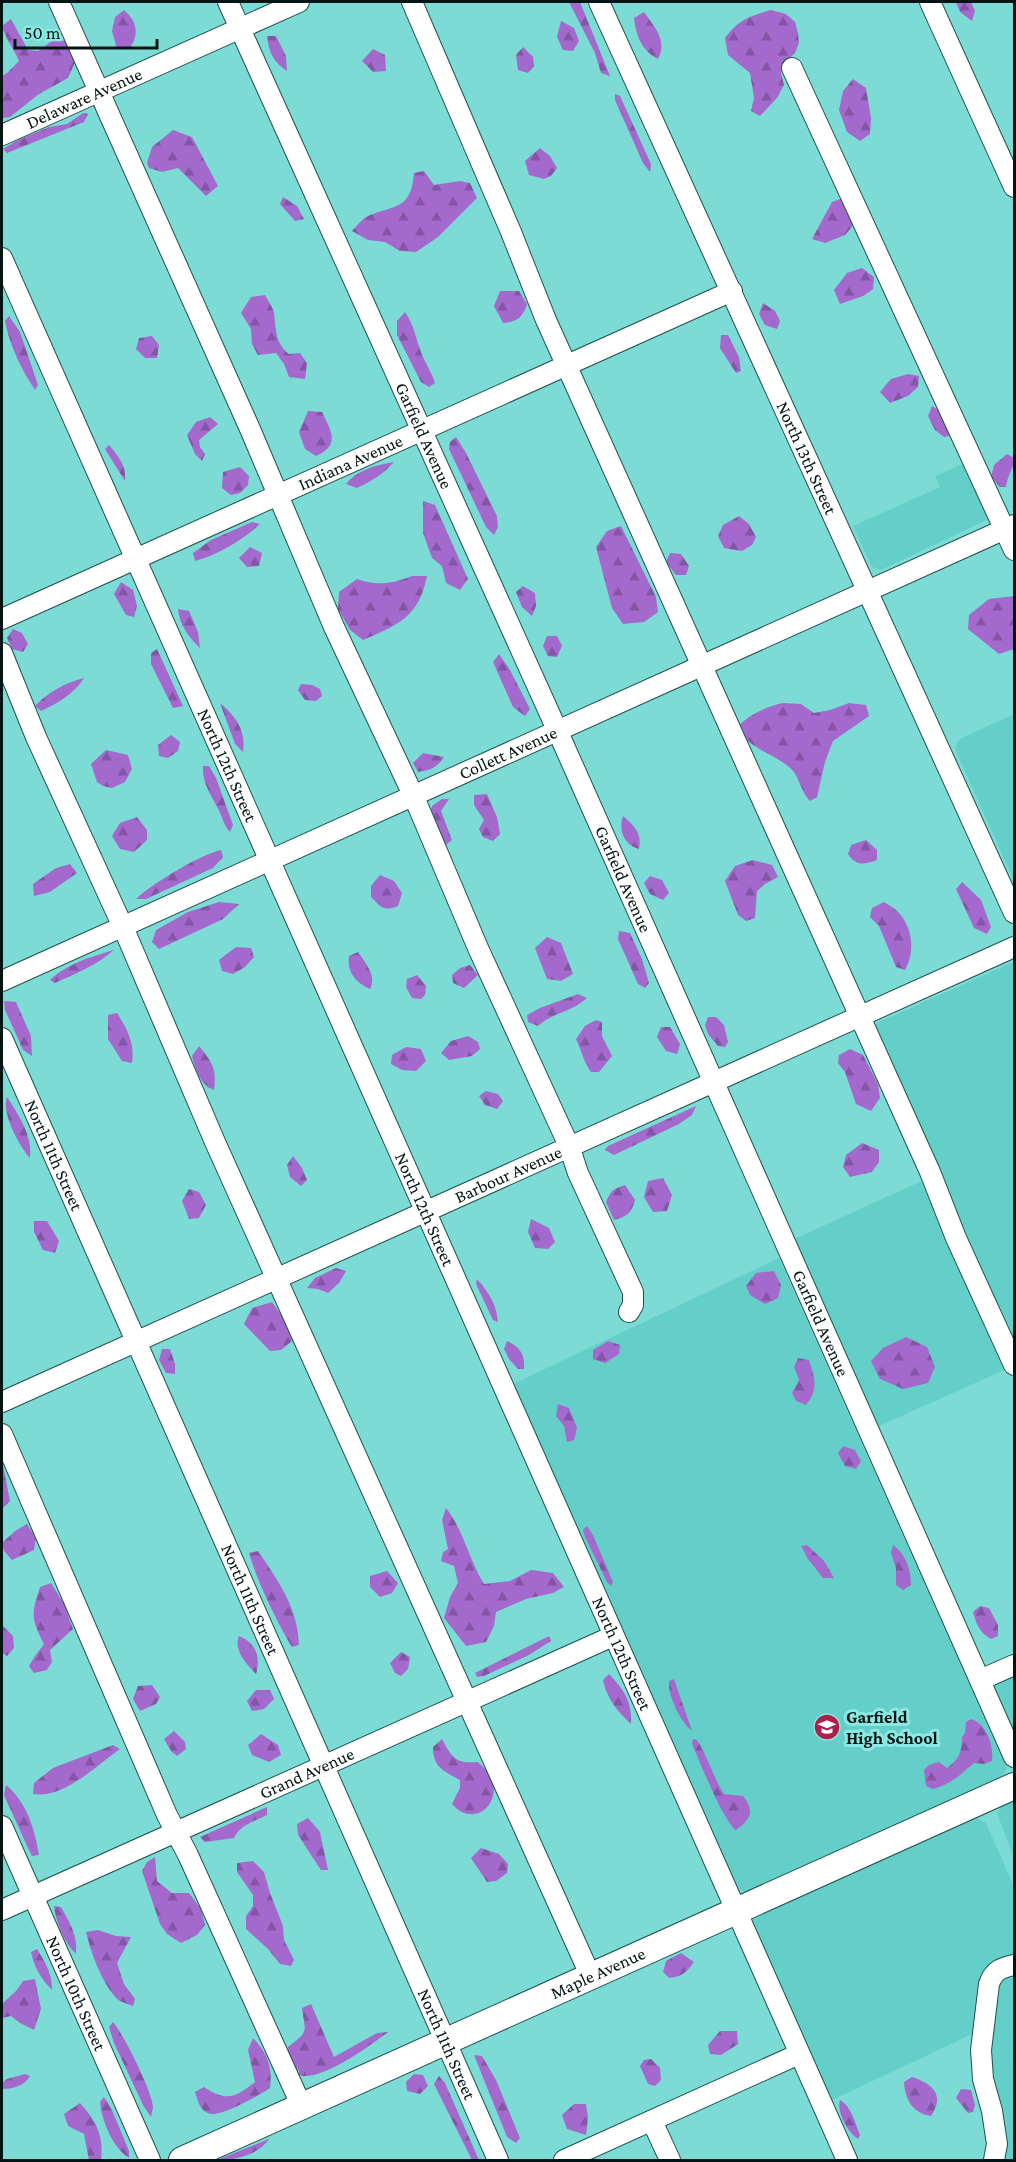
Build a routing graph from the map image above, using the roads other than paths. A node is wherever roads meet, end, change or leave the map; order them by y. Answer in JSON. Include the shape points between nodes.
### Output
{"nodes":[{"id":1,"x":59,"y":2,"type":"edge"},
{"id":2,"x":228,"y":2,"type":"edge"},
{"id":3,"x":299,"y":2,"type":"edge"},
{"id":4,"x":412,"y":2,"type":"edge"},
{"id":5,"x":599,"y":2,"type":"edge"},
{"id":6,"x":930,"y":2,"type":"edge"},
{"id":7,"x":240,"y":28,"type":"junction"},
{"id":8,"x":792,"y":68,"type":"dead end"},
{"id":9,"x":100,"y":91,"type":"junction"},
{"id":10,"x":2,"y":135,"type":"edge"},
{"id":11,"x":1014,"y":187,"type":"edge"},
{"id":12,"x":2,"y":258,"type":"edge"},
{"id":13,"x":732,"y":291,"type":"junction"},
{"id":14,"x":568,"y":365,"type":"junction"},
{"id":15,"x":421,"y":431,"type":"junction"},
{"id":16,"x":278,"y":495,"type":"junction"},
{"id":17,"x":1010,"y":527,"type":"edge"},
{"id":18,"x":1014,"y":550,"type":"edge"},
{"id":19,"x":135,"y":559,"type":"junction"},
{"id":20,"x":869,"y":592,"type":"junction"},
{"id":21,"x":2,"y":619,"type":"edge"},
{"id":22,"x":2,"y":652,"type":"edge"},
{"id":23,"x":702,"y":667,"type":"junction"},
{"id":24,"x":558,"y":732,"type":"junction"},
{"id":25,"x":414,"y":797,"type":"junction"},
{"id":26,"x":269,"y":861,"type":"junction"},
{"id":27,"x":1014,"y":913,"type":"edge"},
{"id":28,"x":123,"y":927,"type":"junction"},
{"id":29,"x":1014,"y":947,"type":"edge"},
{"id":30,"x":2,"y":981,"type":"edge"},
{"id":31,"x":859,"y":1017,"type":"junction"},
{"id":32,"x":2,"y":1038,"type":"edge"},
{"id":33,"x":713,"y":1082,"type":"junction"},
{"id":34,"x":568,"y":1146,"type":"junction"},
{"id":35,"x":424,"y":1211,"type":"junction"},
{"id":36,"x":277,"y":1277,"type":"junction"},
{"id":37,"x":629,"y":1312,"type":"dead end"},
{"id":38,"x":136,"y":1341,"type":"junction"},
{"id":39,"x":1014,"y":1365,"type":"edge"},
{"id":40,"x":2,"y":1402,"type":"edge"},
{"id":41,"x":2,"y":1434,"type":"edge"},
{"id":42,"x":613,"y":1636,"type":"junction"},
{"id":43,"x":1014,"y":1665,"type":"edge"},
{"id":44,"x":980,"y":1680,"type":"junction"},
{"id":45,"x":467,"y":1701,"type":"junction"},
{"id":46,"x":1014,"y":1757,"type":"edge"},
{"id":47,"x":324,"y":1766,"type":"junction"},
{"id":48,"x":1014,"y":1786,"type":"edge"},
{"id":49,"x":2,"y":1826,"type":"edge"},
{"id":50,"x":176,"y":1832,"type":"junction"},
{"id":51,"x":33,"y":1896,"type":"junction"},
{"id":52,"x":2,"y":1910,"type":"edge"},
{"id":53,"x":735,"y":1912,"type":"junction"},
{"id":54,"x":1014,"y":1965,"type":"edge"},
{"id":55,"x":591,"y":1977,"type":"junction"},
{"id":56,"x":446,"y":2042,"type":"junction"},
{"id":57,"x":799,"y":2054,"type":"junction"},
{"id":58,"x":302,"y":2107,"type":"junction"},
{"id":59,"x":652,"y":2121,"type":"junction"},
{"id":60,"x":150,"y":2160,"type":"edge"},
{"id":61,"x":182,"y":2160,"type":"edge"},
{"id":62,"x":498,"y":2160,"type":"edge"},
{"id":63,"x":564,"y":2160,"type":"edge"},
{"id":64,"x":670,"y":2160,"type":"edge"},
{"id":65,"x":847,"y":2160,"type":"edge"},
{"id":66,"x":994,"y":2160,"type":"edge"}],
"edges":[{"from":1,"to":9,"type":"street"},
{"from":2,"to":7,"type":"street","name":"Garfield Avenue"},
{"from":3,"to":7,"type":"street","name":"Delaware Avenue"},
{"from":4,"to":14,"type":"street"},
{"from":5,"to":13,"type":"street","name":"North 13th Street"},
{"from":6,"to":11,"type":"street"},
{"from":7,"to":9,"type":"street","name":"Delaware Avenue"},
{"from":7,"to":15,"type":"street","name":"Garfield Avenue"},
{"from":8,"to":17,"type":"street"},
{"from":9,"to":10,"type":"street","name":"Delaware Avenue"},
{"from":9,"to":16,"type":"street"},
{"from":12,"to":19,"type":"street","name":"North 12th Street"},
{"from":13,"to":14,"type":"street","name":"Indiana Avenue"},
{"from":13,"to":20,"type":"street","name":"North 13th Street"},
{"from":14,"to":15,"type":"street","name":"Indiana Avenue"},
{"from":14,"to":23,"type":"street"},
{"from":15,"to":16,"type":"street","name":"Indiana Avenue"},
{"from":15,"to":24,"type":"street","name":"Garfield Avenue"},
{"from":16,"to":19,"type":"street","name":"Indiana Avenue"},
{"from":16,"to":25,"type":"street","via":[[334,627]]},
{"from":17,"to":18,"type":"street"},
{"from":17,"to":20,"type":"street","name":"Collett Avenue"},
{"from":19,"to":21,"type":"street","name":"Indiana Avenue"},
{"from":19,"to":26,"type":"street","name":"North 12th Street"},
{"from":20,"to":23,"type":"street","name":"Collett Avenue"},
{"from":20,"to":27,"type":"street","name":"North 13th Street"},
{"from":22,"to":28,"type":"street"},
{"from":23,"to":24,"type":"street","name":"Collett Avenue"},
{"from":23,"to":31,"type":"street"},
{"from":24,"to":25,"type":"street","name":"Collett Avenue"},
{"from":24,"to":33,"type":"street","name":"Garfield Avenue"},
{"from":25,"to":26,"type":"street","name":"Collett Avenue"},
{"from":25,"to":34,"type":"street"},
{"from":26,"to":28,"type":"street","name":"Collett Avenue"},
{"from":26,"to":35,"type":"street","name":"North 12th Street"},
{"from":28,"to":30,"type":"street","name":"Collett Avenue"},
{"from":28,"to":36,"type":"street"},
{"from":29,"to":31,"type":"street","name":"Barbour Avenue"},
{"from":31,"to":33,"type":"street","name":"Barbour Avenue"},
{"from":31,"to":39,"type":"street"},
{"from":32,"to":38,"type":"street","name":"North 11th Street"},
{"from":33,"to":34,"type":"street","name":"Barbour Avenue"},
{"from":33,"to":44,"type":"street","name":"Garfield Avenue"},
{"from":34,"to":35,"type":"street","name":"Barbour Avenue"},
{"from":34,"to":37,"type":"street","via":[[633,1292]]},
{"from":35,"to":36,"type":"street","name":"Barbour Avenue"},
{"from":35,"to":42,"type":"street","name":"North 12th Street"},
{"from":36,"to":38,"type":"street","name":"Barbour Avenue"},
{"from":36,"to":45,"type":"street"},
{"from":38,"to":40,"type":"street","name":"Barbour Avenue"},
{"from":38,"to":47,"type":"street","name":"North 11th Street"},
{"from":41,"to":50,"type":"street"},
{"from":42,"to":45,"type":"street","name":"Grand Avenue"},
{"from":42,"to":53,"type":"street","name":"North 12th Street"},
{"from":43,"to":44,"type":"street"},
{"from":44,"to":46,"type":"street","name":"Garfield Avenue"},
{"from":45,"to":47,"type":"street","name":"Grand Avenue"},
{"from":45,"to":55,"type":"street"},
{"from":47,"to":50,"type":"street","name":"Grand Avenue"},
{"from":47,"to":56,"type":"street","name":"North 11th Street"},
{"from":48,"to":53,"type":"main road","name":"Maple Avenue"},
{"from":49,"to":51,"type":"street","name":"North 10th Street"},
{"from":50,"to":51,"type":"street","name":"Grand Avenue"},
{"from":50,"to":58,"type":"street"},
{"from":51,"to":52,"type":"street","name":"Grand Avenue"},
{"from":51,"to":60,"type":"street","name":"North 10th Street"},
{"from":53,"to":55,"type":"main road","name":"Maple Avenue"},
{"from":53,"to":57,"type":"street","name":"North 12th Street"},
{"from":54,"to":66,"type":"street","via":[[993,1974],[989,1984],[981,2050],[997,2144]]},
{"from":55,"to":56,"type":"main road","name":"Maple Avenue"},
{"from":56,"to":58,"type":"main road","name":"Maple Avenue"},
{"from":56,"to":62,"type":"street","name":"North 11th Street"},
{"from":57,"to":59,"type":"street"},
{"from":57,"to":65,"type":"street","name":"North 12th Street"},
{"from":58,"to":61,"type":"main road","name":"Maple Avenue"},
{"from":59,"to":63,"type":"street"},
{"from":59,"to":64,"type":"street"}]}
